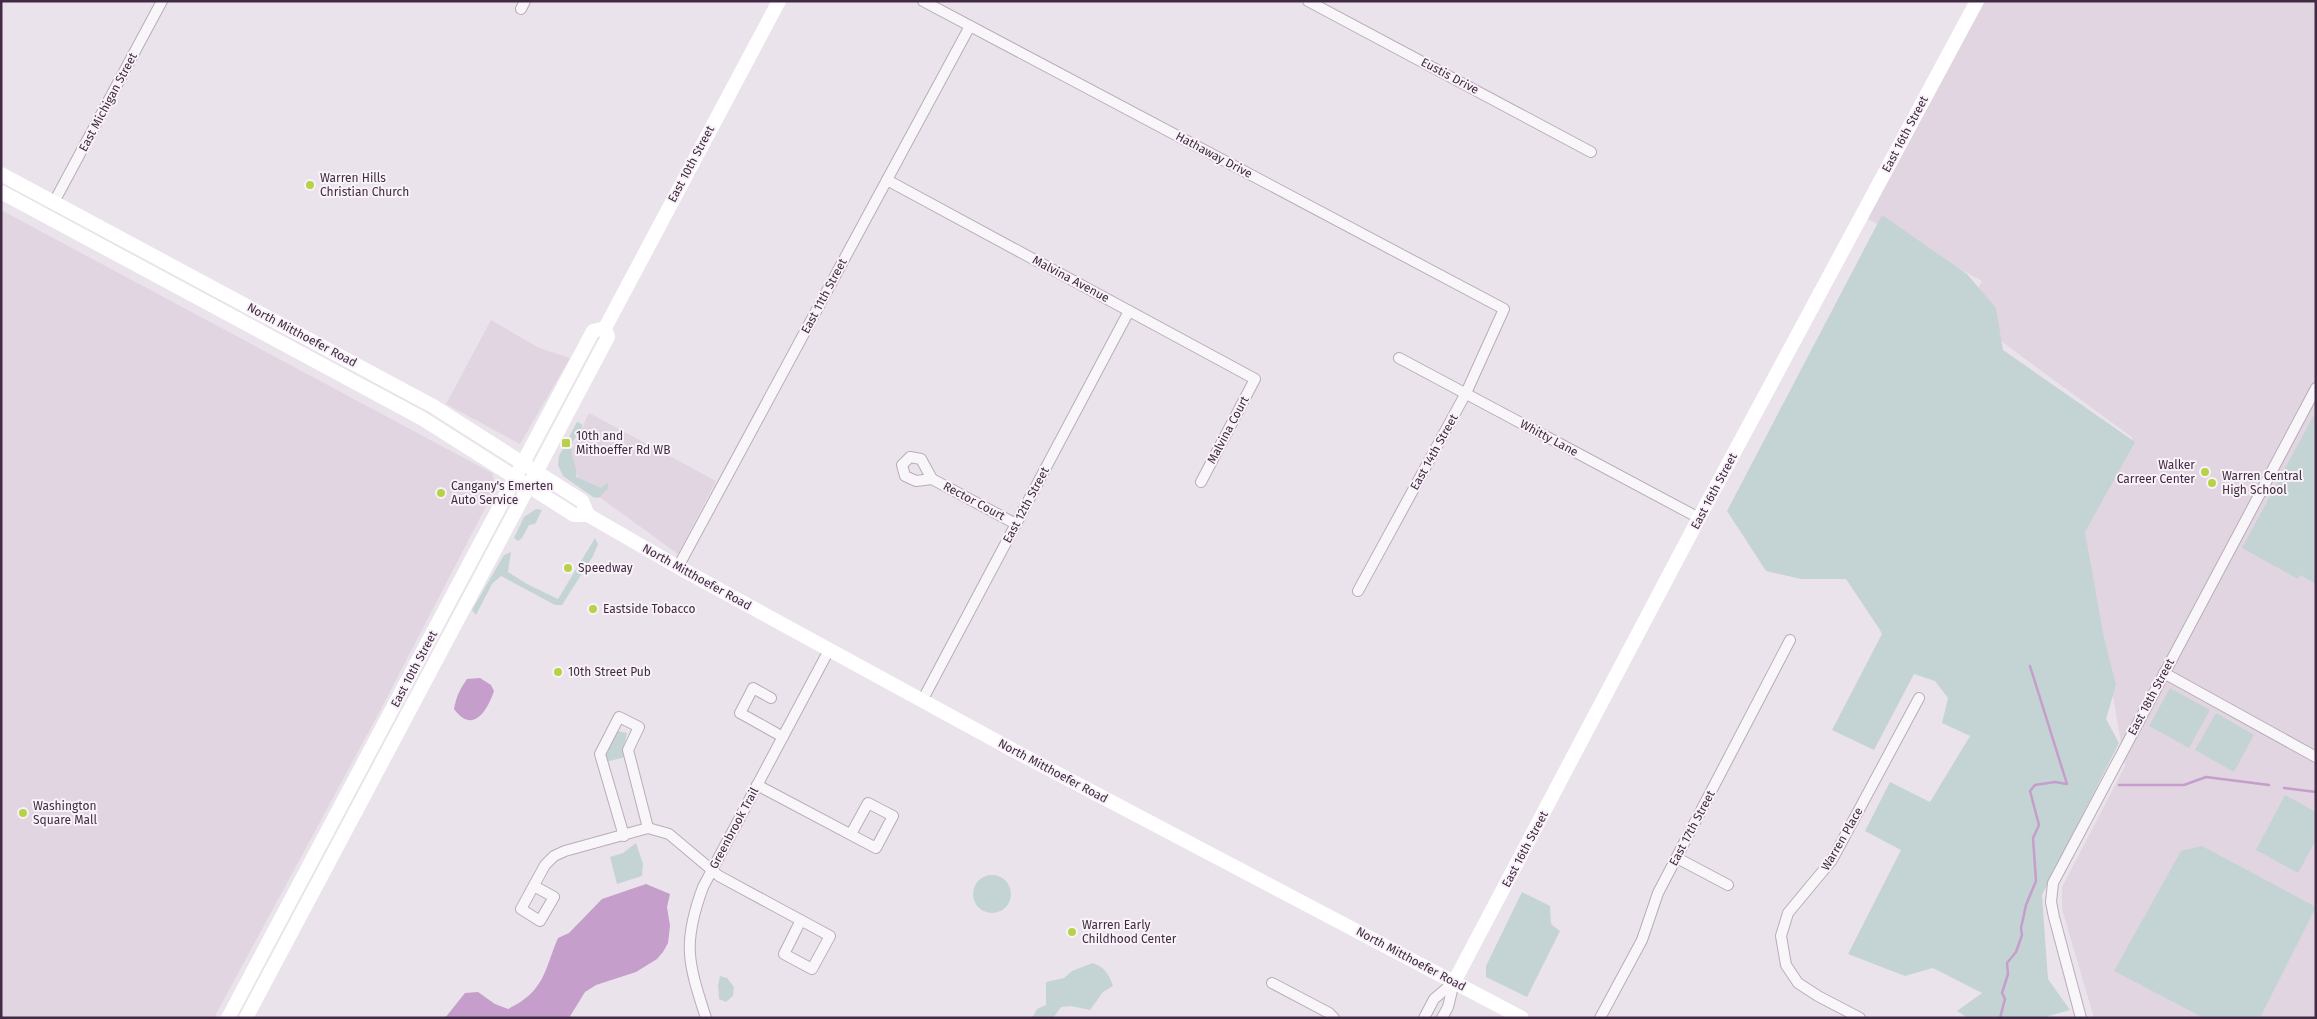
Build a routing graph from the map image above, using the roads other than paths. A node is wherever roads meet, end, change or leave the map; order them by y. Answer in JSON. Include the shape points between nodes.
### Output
{"nodes":[{"id":1,"x":162,"y":1,"type":"edge"},
{"id":2,"x":778,"y":1,"type":"edge"},
{"id":3,"x":923,"y":1,"type":"edge"},
{"id":4,"x":1308,"y":1,"type":"edge"},
{"id":5,"x":1977,"y":1,"type":"edge"},
{"id":6,"x":970,"y":26,"type":"junction"},
{"id":7,"x":1591,"y":152,"type":"dead end"},
{"id":8,"x":1,"y":174,"type":"edge"},
{"id":9,"x":886,"y":180,"type":"junction"},
{"id":10,"x":1,"y":192,"type":"edge"},
{"id":11,"x":54,"y":202,"type":"junction"},
{"id":12,"x":1504,"y":309,"type":"joint"},
{"id":13,"x":1129,"y":311,"type":"junction"},
{"id":14,"x":605,"y":328,"type":"junction"},
{"id":15,"x":1399,"y":358,"type":"dead end"},
{"id":16,"x":1256,"y":379,"type":"joint"},
{"id":17,"x":2316,"y":388,"type":"edge"},
{"id":18,"x":1466,"y":393,"type":"junction"},
{"id":19,"x":387,"y":400,"type":"junction"},
{"id":20,"x":436,"y":408,"type":"junction"},
{"id":21,"x":523,"y":463,"type":"junction"},
{"id":22,"x":537,"y":471,"type":"junction"},
{"id":23,"x":515,"y":477,"type":"junction"},
{"id":24,"x":932,"y":479,"type":"dead end"},
{"id":25,"x":1200,"y":482,"type":"dead end"},
{"id":26,"x":529,"y":486,"type":"junction"},
{"id":27,"x":588,"y":515,"type":"junction"},
{"id":28,"x":1699,"y":518,"type":"junction"},
{"id":29,"x":1016,"y":524,"type":"junction"},
{"id":30,"x":678,"y":567,"type":"junction"},
{"id":31,"x":1358,"y":591,"type":"dead end"},
{"id":32,"x":1790,"y":640,"type":"dead end"},
{"id":33,"x":828,"y":650,"type":"junction"},
{"id":34,"x":2164,"y":673,"type":"junction"},
{"id":35,"x":771,"y":698,"type":"dead end"},
{"id":36,"x":1919,"y":698,"type":"dead end"},
{"id":37,"x":923,"y":699,"type":"junction"},
{"id":38,"x":783,"y":737,"type":"junction"},
{"id":39,"x":2316,"y":757,"type":"edge"},
{"id":40,"x":757,"y":786,"type":"junction"},
{"id":41,"x":648,"y":828,"type":"junction"},
{"id":42,"x":851,"y":834,"type":"junction"},
{"id":43,"x":624,"y":836,"type":"junction"},
{"id":44,"x":1677,"y":858,"type":"junction"},
{"id":45,"x":712,"y":869,"type":"junction"},
{"id":46,"x":1728,"y":885,"type":"dead end"},
{"id":47,"x":534,"y":886,"type":"dead end"},
{"id":48,"x":801,"y":920,"type":"junction"},
{"id":49,"x":1454,"y":982,"type":"junction"},
{"id":50,"x":1272,"y":983,"type":"dead end"},
{"id":51,"x":228,"y":1018,"type":"edge"},
{"id":52,"x":246,"y":1018,"type":"edge"},
{"id":53,"x":706,"y":1018,"type":"edge"},
{"id":54,"x":1334,"y":1018,"type":"edge"},
{"id":55,"x":1424,"y":1018,"type":"edge"},
{"id":56,"x":1442,"y":1018,"type":"edge"},
{"id":57,"x":1522,"y":1018,"type":"edge"},
{"id":58,"x":1600,"y":1018,"type":"edge"},
{"id":59,"x":1860,"y":1018,"type":"edge"},
{"id":60,"x":2082,"y":1018,"type":"edge"}],
"edges":[{"from":1,"to":11,"type":"street","name":"East Michigan Street"},
{"from":2,"to":14,"type":"main road","name":"East 10th Street"},
{"from":3,"to":6,"type":"street","name":"Hathaway Drive"},
{"from":4,"to":7,"type":"street","name":"Eustis Drive"},
{"from":5,"to":28,"type":"main road","name":"East 16th Street"},
{"from":6,"to":9,"type":"street","name":"East 11th Street"},
{"from":6,"to":12,"type":"street","name":"Hathaway Drive"},
{"from":8,"to":11,"type":"main road","name":"North Mitthoefer Road"},
{"from":9,"to":13,"type":"street","name":"Malvina Avenue"},
{"from":9,"to":30,"type":"street","name":"East 11th Street"},
{"from":10,"to":19,"type":"main road","name":"North Mitthoefer Road"},
{"from":11,"to":20,"type":"main road","name":"North Mitthoefer Road"},
{"from":12,"to":18,"type":"street","name":"East 14th Street"},
{"from":13,"to":16,"type":"street","name":"Malvina Avenue"},
{"from":13,"to":29,"type":"street","name":"East 12th Street"},
{"from":14,"to":21,"type":"main road","name":"East 10th Street","via":[[593,331]]},
{"from":14,"to":22,"type":"main road","name":"East 10th Street","via":[[608,337]]},
{"from":15,"to":18,"type":"street","name":"Whitty Lane"},
{"from":16,"to":25,"type":"street","name":"Malvina Court"},
{"from":17,"to":34,"type":"street","name":"East 18th Street"},
{"from":18,"to":28,"type":"street","name":"Whitty Lane"},
{"from":18,"to":31,"type":"street","name":"East 14th Street"},
{"from":19,"to":20,"type":"main road","via":[[400,398],[428,413]]},
{"from":19,"to":23,"type":"main road","name":"North Mitthoefer Road","via":[[451,435]]},
{"from":20,"to":21,"type":"main road","name":"North Mitthoefer Road"},
{"from":21,"to":22,"type":"main road","name":"North Mitthoefer Road"},
{"from":21,"to":23,"type":"main road","name":"East 10th Street"},
{"from":22,"to":26,"type":"main road","name":"East 10th Street"},
{"from":22,"to":27,"type":"main road","name":"North Mitthoefer Road","via":[[582,501]]},
{"from":23,"to":26,"type":"main road","name":"North Mitthoefer Road"},
{"from":23,"to":51,"type":"main road","name":"East 10th Street"},
{"from":24,"to":29,"type":"street","name":"Rector Court"},
{"from":26,"to":27,"type":"main road","name":"North Mitthoefer Road","via":[[574,515]]},
{"from":26,"to":52,"type":"main road","name":"East 10th Street"},
{"from":27,"to":30,"type":"main road","name":"North Mitthoefer Road"},
{"from":28,"to":49,"type":"main road","name":"East 16th Street"},
{"from":29,"to":37,"type":"street","name":"East 12th Street"},
{"from":30,"to":33,"type":"main road","name":"North Mitthoefer Road"},
{"from":32,"to":44,"type":"street","name":"East 17th Street"},
{"from":33,"to":37,"type":"main road","name":"North Mitthoefer Road"},
{"from":33,"to":38,"type":"street","name":"Greenbrook Trail"},
{"from":34,"to":39,"type":"street"},
{"from":34,"to":60,"type":"street","name":"East 18th Street","via":[[2053,883],[2051,902],[2054,917]]},
{"from":35,"to":38,"type":"street","via":[[753,688],[740,713]]},
{"from":36,"to":59,"type":"street","name":"Warren Place","via":[[1832,860],[1794,905],[1783,925],[1782,948],[1786,965],[1798,983]]},
{"from":37,"to":49,"type":"main road","name":"North Mitthoefer Road","via":[[1019,754]]},
{"from":38,"to":40,"type":"street","name":"Greenbrook Trail"},
{"from":40,"to":42,"type":"street"},
{"from":40,"to":45,"type":"street","name":"Greenbrook Trail"},
{"from":41,"to":43,"type":"street"},
{"from":41,"to":43,"type":"street","via":[[628,750],[639,727],[620,717],[600,754]]},
{"from":41,"to":45,"type":"street","via":[[669,834]]},
{"from":42,"to":42,"type":"street","via":[[876,848],[893,816],[868,803]]},
{"from":43,"to":47,"type":"street","via":[[559,853],[545,865]]},
{"from":44,"to":46,"type":"street"},
{"from":44,"to":58,"type":"street","name":"East 17th Street","via":[[1656,898],[1642,940]]},
{"from":45,"to":48,"type":"street"},
{"from":45,"to":53,"type":"street","name":"Greenbrook Trail","via":[[694,909],[689,936],[692,972]]},
{"from":48,"to":48,"type":"street","via":[[830,936],[812,969],[784,954]]},
{"from":49,"to":55,"type":"street","via":[[1434,999]]},
{"from":49,"to":56,"type":"street"},
{"from":49,"to":57,"type":"main road","name":"North Mitthoefer Road"},
{"from":50,"to":54,"type":"street"}]}
